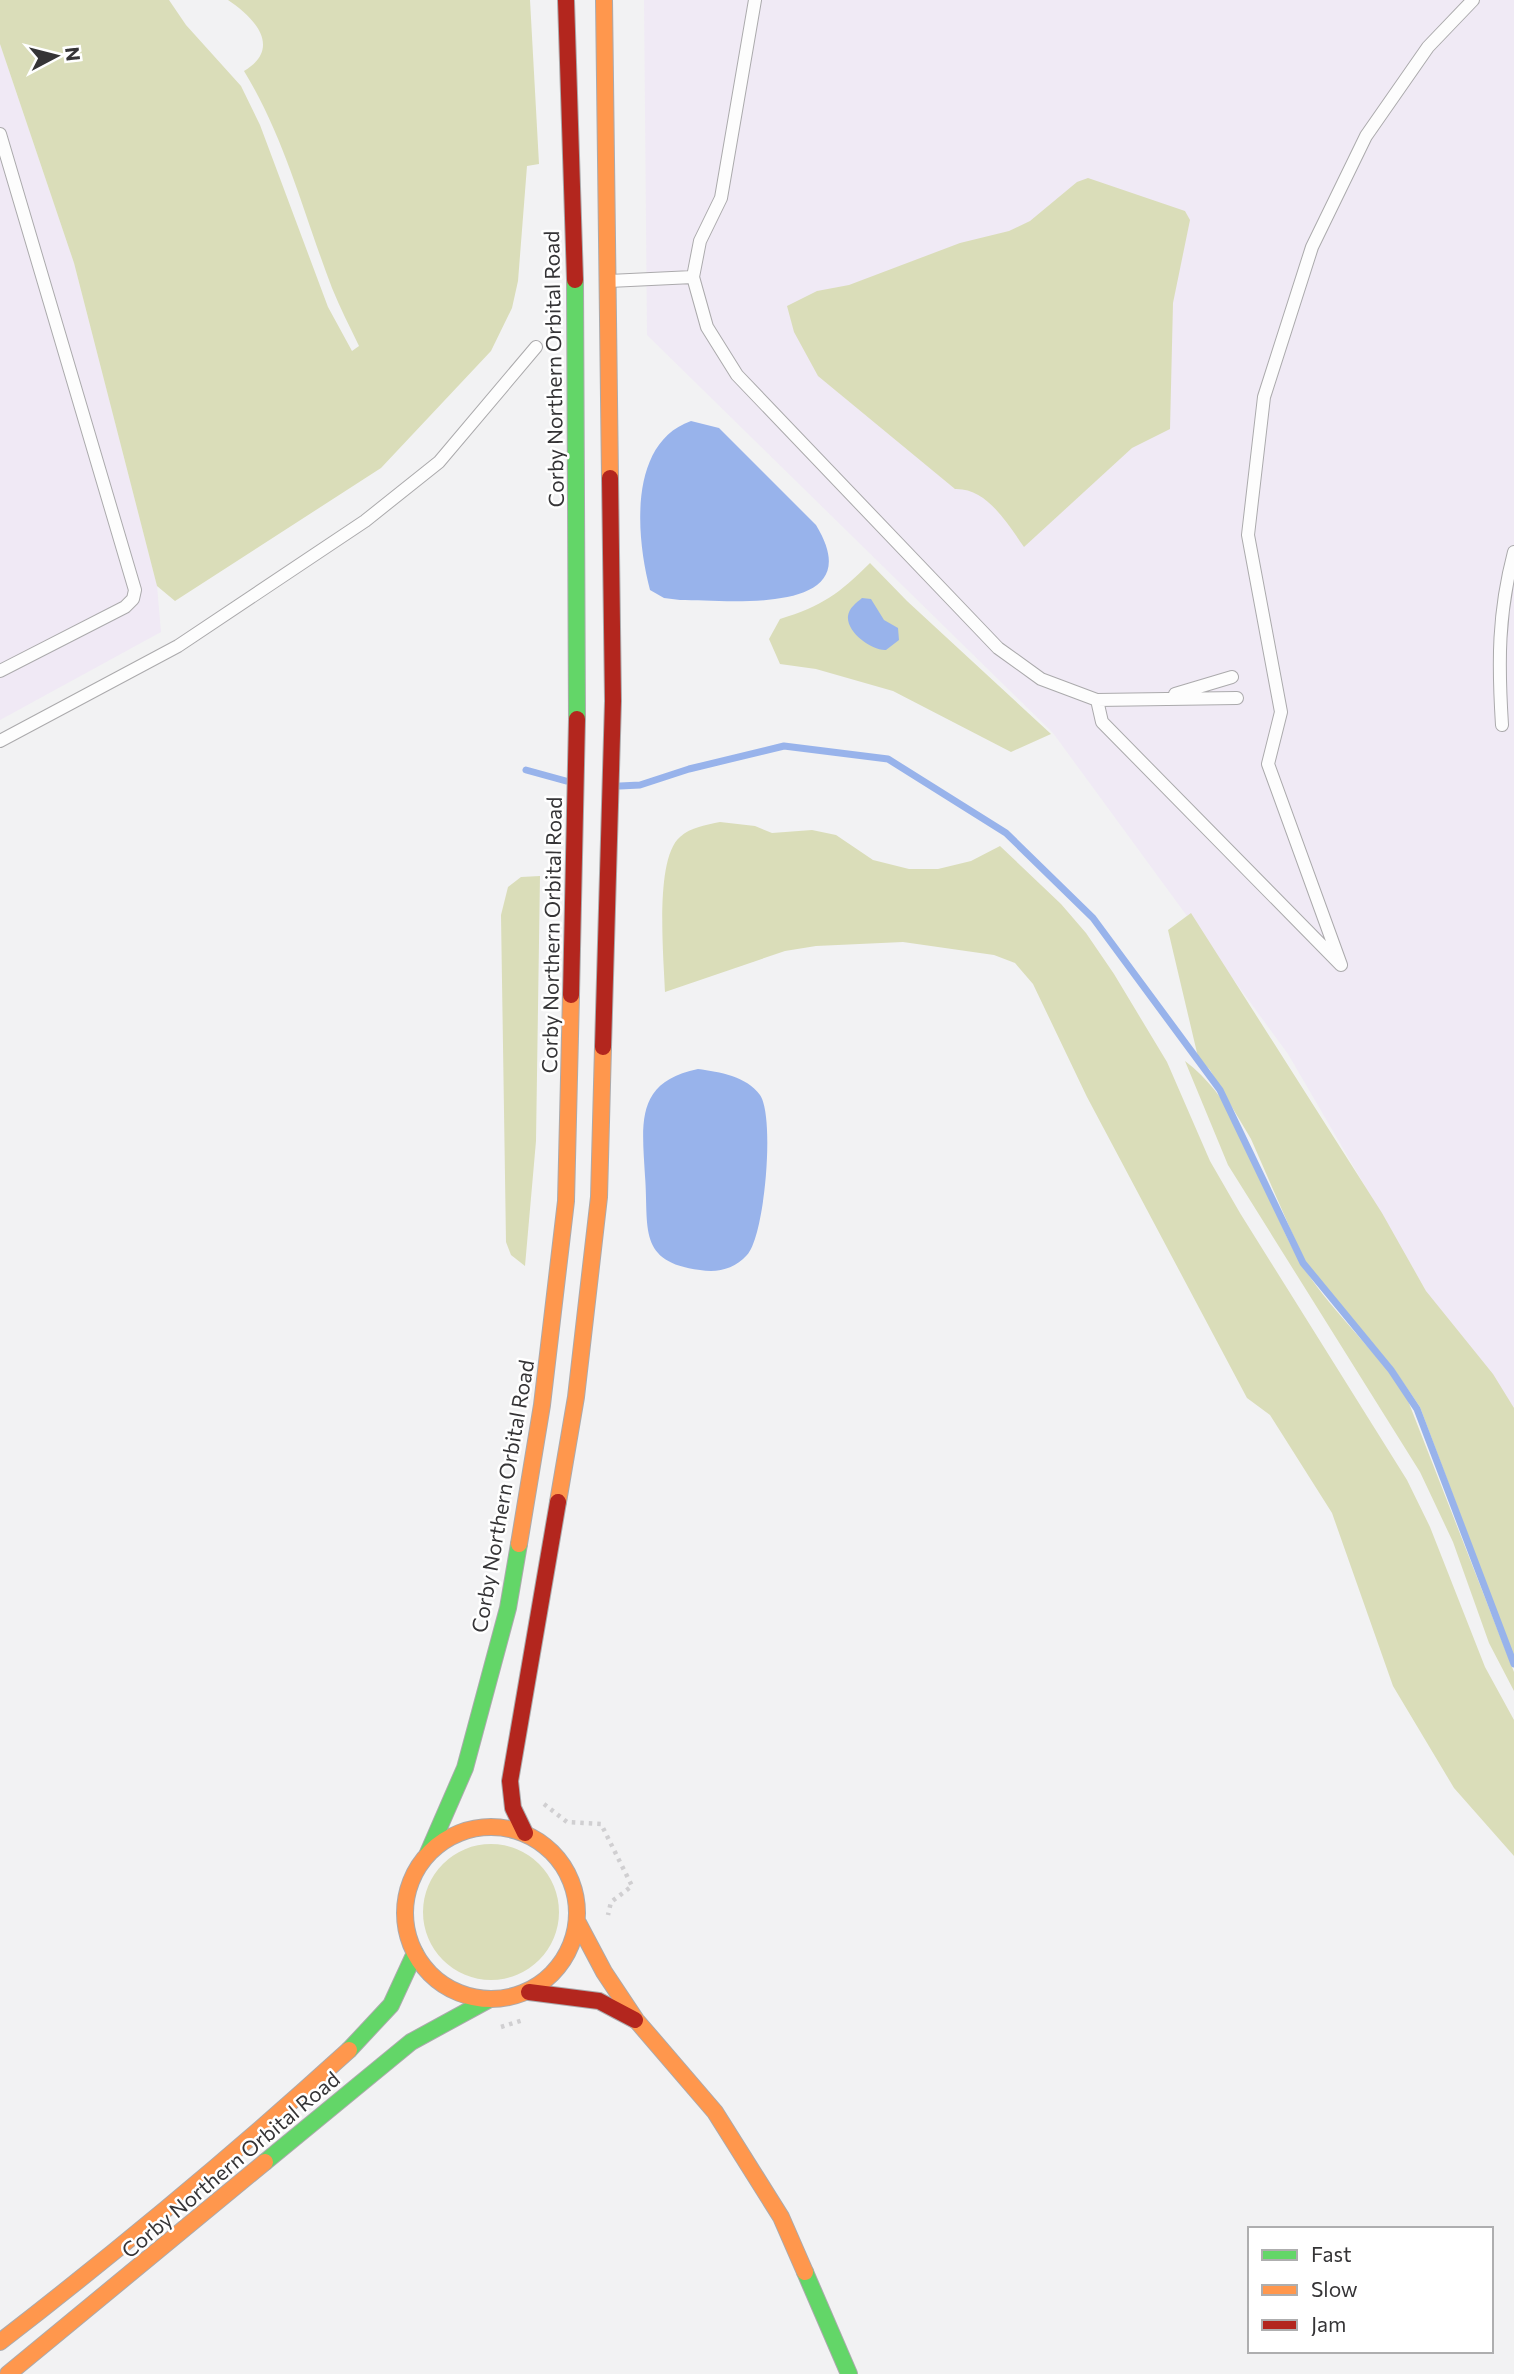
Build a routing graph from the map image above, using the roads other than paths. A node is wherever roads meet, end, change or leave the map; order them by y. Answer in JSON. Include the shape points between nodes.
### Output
{"nodes":[{"id":1,"x":566,"y":0,"type":"edge"},
{"id":2,"x":604,"y":0,"type":"edge"},
{"id":3,"x":755,"y":0,"type":"edge"},
{"id":4,"x":1474,"y":0,"type":"edge"},
{"id":5,"x":0,"y":134,"type":"edge"},
{"id":6,"x":693,"y":277,"type":"junction"},
{"id":7,"x":608,"y":281,"type":"junction"},
{"id":8,"x":536,"y":347,"type":"dead end"},
{"id":9,"x":1514,"y":552,"type":"edge"},
{"id":10,"x":0,"y":671,"type":"edge"},
{"id":11,"x":1233,"y":677,"type":"dead end"},
{"id":12,"x":1237,"y":698,"type":"dead end"},
{"id":13,"x":1157,"y":699,"type":"junction"},
{"id":14,"x":1097,"y":700,"type":"junction"},
{"id":15,"x":1502,"y":725,"type":"dead end"},
{"id":16,"x":0,"y":741,"type":"edge"},
{"id":17,"x":525,"y":1833,"type":"junction"},
{"id":18,"x":428,"y":1853,"type":"junction"},
{"id":19,"x":578,"y":1921,"type":"junction"},
{"id":20,"x":415,"y":1953,"type":"junction"},
{"id":21,"x":529,"y":1992,"type":"junction"},
{"id":22,"x":488,"y":2000,"type":"junction"},
{"id":23,"x":636,"y":2020,"type":"junction"},
{"id":24,"x":0,"y":2342,"type":"edge"},
{"id":25,"x":8,"y":2374,"type":"edge"},
{"id":26,"x":849,"y":2374,"type":"edge"}],
"edges":[{"from":1,"to":18,"type":"street","name":"Corby Northern Orbital Road","via":[[576,320],[577,701],[566,1201],[542,1405],[508,1608],[465,1769]]},
{"from":2,"to":7,"type":"street"},
{"from":3,"to":6,"type":"lane","via":[[721,198],[700,241]]},
{"from":4,"to":14,"type":"lane","via":[[1429,47],[1366,136],[1312,247],[1264,397],[1248,535],[1281,712],[1268,764],[1341,965],[1102,722]]},
{"from":5,"to":10,"type":"lane","via":[[135,590],[125,607]]},
{"from":6,"to":7,"type":"lane"},
{"from":6,"to":14,"type":"lane","via":[[707,327],[737,375],[969,618],[998,648],[1041,679]]},
{"from":7,"to":17,"type":"street","via":[[613,701],[599,1197],[576,1397],[510,1780],[513,1808]]},
{"from":8,"to":16,"type":"lane","via":[[439,462],[365,521],[178,646]]},
{"from":9,"to":15,"type":"lane","via":[[1500,619]]},
{"from":11,"to":13,"type":"lane"},
{"from":12,"to":13,"type":"lane"},
{"from":13,"to":14,"type":"lane"},
{"from":17,"to":18,"type":"street","via":[[500,1826],[474,1828],[449,1837]]},
{"from":17,"to":19,"type":"street","via":[[555,1854],[569,1874]]},
{"from":18,"to":20,"type":"street","via":[[406,1899],[406,1927]]},
{"from":19,"to":21,"type":"street","via":[[560,1965]]},
{"from":19,"to":23,"type":"street"},
{"from":20,"to":22,"type":"street","via":[[433,1977],[458,1993]]},
{"from":20,"to":24,"type":"street","name":"Corby Northern Orbital Road","via":[[391,2005],[355,2045],[100,2264]]},
{"from":21,"to":22,"type":"street"},
{"from":21,"to":23,"type":"street","via":[[599,2001]]},
{"from":22,"to":25,"type":"street","name":"Corby Northern Orbital Road","via":[[411,2042]]},
{"from":23,"to":26,"type":"street","via":[[715,2112],[781,2217]]}]}
